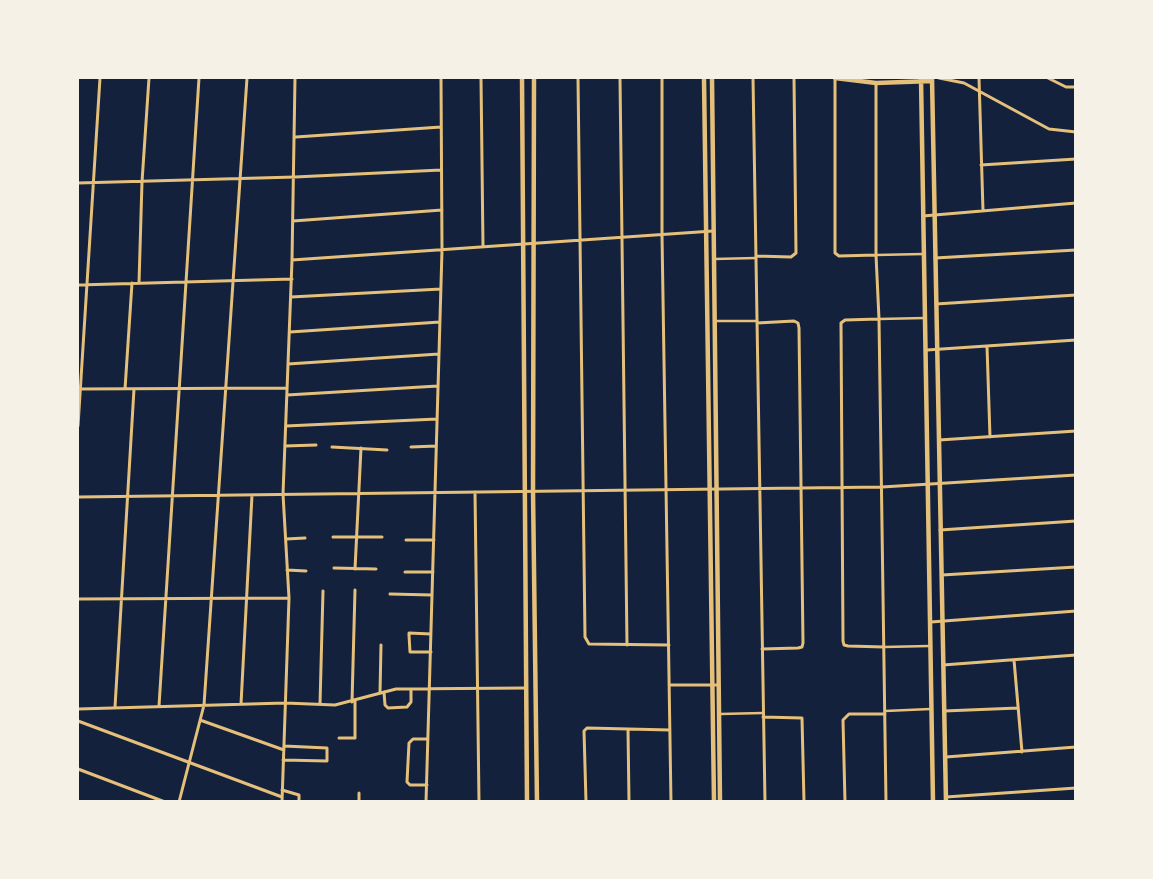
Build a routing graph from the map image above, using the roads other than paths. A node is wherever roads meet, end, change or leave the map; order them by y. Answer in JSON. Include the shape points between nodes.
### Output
{"nodes":[{"id":1,"x":100,"y":78,"type":"edge"},
{"id":2,"x":149,"y":78,"type":"edge"},
{"id":3,"x":199,"y":78,"type":"edge"},
{"id":4,"x":247,"y":78,"type":"edge"},
{"id":5,"x":295,"y":78,"type":"edge"},
{"id":6,"x":441,"y":78,"type":"edge"},
{"id":7,"x":482,"y":78,"type":"edge"},
{"id":8,"x":522,"y":78,"type":"edge"},
{"id":9,"x":534,"y":78,"type":"edge"},
{"id":10,"x":578,"y":78,"type":"edge"},
{"id":11,"x":620,"y":78,"type":"edge"},
{"id":12,"x":662,"y":78,"type":"edge"},
{"id":13,"x":704,"y":78,"type":"edge"},
{"id":14,"x":712,"y":78,"type":"edge"},
{"id":15,"x":753,"y":78,"type":"edge"},
{"id":16,"x":794,"y":78,"type":"edge"},
{"id":17,"x":835,"y":78,"type":"edge"},
{"id":18,"x":939,"y":78,"type":"edge"},
{"id":19,"x":979,"y":78,"type":"edge"},
{"id":20,"x":1048,"y":78,"type":"edge"},
{"id":21,"x":921,"y":79,"type":"edge"},
{"id":22,"x":932,"y":79,"type":"edge"},
{"id":23,"x":855,"y":80,"type":"edge"},
{"id":24,"x":945,"y":80,"type":"junction"},
{"id":25,"x":876,"y":83,"type":"junction"},
{"id":26,"x":1076,"y":87,"type":"edge"},
{"id":27,"x":979,"y":93,"type":"junction"},
{"id":28,"x":441,"y":127,"type":"junction"},
{"id":29,"x":1076,"y":132,"type":"edge"},
{"id":30,"x":296,"y":137,"type":"junction"},
{"id":31,"x":1076,"y":158,"type":"edge"},
{"id":32,"x":981,"y":165,"type":"junction"},
{"id":33,"x":442,"y":170,"type":"junction"},
{"id":34,"x":295,"y":177,"type":"junction"},
{"id":35,"x":240,"y":178,"type":"junction"},
{"id":36,"x":191,"y":180,"type":"junction"},
{"id":37,"x":142,"y":182,"type":"junction"},
{"id":38,"x":94,"y":183,"type":"junction"},
{"id":39,"x":78,"y":184,"type":"edge"},
{"id":40,"x":1076,"y":204,"type":"edge"},
{"id":41,"x":442,"y":210,"type":"junction"},
{"id":42,"x":982,"y":211,"type":"junction"},
{"id":43,"x":934,"y":214,"type":"junction"},
{"id":44,"x":923,"y":216,"type":"junction"},
{"id":45,"x":294,"y":221,"type":"junction"},
{"id":46,"x":713,"y":231,"type":"junction"},
{"id":47,"x":705,"y":232,"type":"junction"},
{"id":48,"x":662,"y":235,"type":"junction"},
{"id":49,"x":621,"y":238,"type":"junction"},
{"id":50,"x":579,"y":240,"type":"junction"},
{"id":51,"x":523,"y":244,"type":"junction"},
{"id":52,"x":532,"y":244,"type":"junction"},
{"id":53,"x":483,"y":247,"type":"junction"},
{"id":54,"x":442,"y":250,"type":"junction"},
{"id":55,"x":1076,"y":250,"type":"edge"},
{"id":56,"x":924,"y":254,"type":"junction"},
{"id":57,"x":876,"y":255,"type":"junction"},
{"id":58,"x":756,"y":257,"type":"junction"},
{"id":59,"x":934,"y":258,"type":"junction"},
{"id":60,"x":714,"y":259,"type":"junction"},
{"id":61,"x":292,"y":260,"type":"junction"},
{"id":62,"x":292,"y":279,"type":"junction"},
{"id":63,"x":234,"y":280,"type":"junction"},
{"id":64,"x":186,"y":281,"type":"junction"},
{"id":65,"x":132,"y":283,"type":"junction"},
{"id":66,"x":138,"y":283,"type":"junction"},
{"id":67,"x":78,"y":285,"type":"edge"},
{"id":68,"x":87,"y":285,"type":"junction"},
{"id":69,"x":441,"y":289,"type":"junction"},
{"id":70,"x":1076,"y":295,"type":"edge"},
{"id":71,"x":291,"y":298,"type":"junction"},
{"id":72,"x":936,"y":304,"type":"junction"},
{"id":73,"x":926,"y":318,"type":"junction"},
{"id":74,"x":879,"y":319,"type":"junction"},
{"id":75,"x":715,"y":321,"type":"junction"},
{"id":76,"x":440,"y":322,"type":"junction"},
{"id":77,"x":757,"y":322,"type":"junction"},
{"id":78,"x":290,"y":332,"type":"junction"},
{"id":79,"x":1076,"y":340,"type":"edge"},
{"id":80,"x":987,"y":346,"type":"junction"},
{"id":81,"x":937,"y":349,"type":"junction"},
{"id":82,"x":927,"y":350,"type":"junction"},
{"id":83,"x":439,"y":354,"type":"junction"},
{"id":84,"x":288,"y":364,"type":"junction"},
{"id":85,"x":438,"y":386,"type":"junction"},
{"id":86,"x":226,"y":388,"type":"junction"},
{"id":87,"x":287,"y":388,"type":"junction"},
{"id":88,"x":79,"y":389,"type":"edge"},
{"id":89,"x":125,"y":389,"type":"junction"},
{"id":90,"x":134,"y":389,"type":"junction"},
{"id":91,"x":180,"y":389,"type":"junction"},
{"id":92,"x":287,"y":395,"type":"junction"},
{"id":93,"x":437,"y":419,"type":"junction"},
{"id":94,"x":78,"y":426,"type":"edge"},
{"id":95,"x":286,"y":426,"type":"junction"},
{"id":96,"x":1076,"y":431,"type":"edge"},
{"id":97,"x":990,"y":437,"type":"junction"},
{"id":98,"x":938,"y":440,"type":"junction"},
{"id":99,"x":316,"y":445,"type":"dead end"},
{"id":100,"x":285,"y":446,"type":"junction"},
{"id":101,"x":436,"y":446,"type":"junction"},
{"id":102,"x":332,"y":447,"type":"dead end"},
{"id":103,"x":411,"y":447,"type":"dead end"},
{"id":104,"x":361,"y":448,"type":"junction"},
{"id":105,"x":388,"y":450,"type":"dead end"},
{"id":106,"x":1076,"y":475,"type":"edge"},
{"id":107,"x":939,"y":485,"type":"junction"},
{"id":108,"x":929,"y":486,"type":"junction"},
{"id":109,"x":882,"y":487,"type":"junction"},
{"id":110,"x":800,"y":488,"type":"junction"},
{"id":111,"x":841,"y":488,"type":"junction"},
{"id":112,"x":709,"y":489,"type":"junction"},
{"id":113,"x":717,"y":489,"type":"junction"},
{"id":114,"x":760,"y":489,"type":"junction"},
{"id":115,"x":625,"y":490,"type":"junction"},
{"id":116,"x":667,"y":490,"type":"junction"},
{"id":117,"x":533,"y":491,"type":"junction"},
{"id":118,"x":582,"y":491,"type":"junction"},
{"id":119,"x":475,"y":492,"type":"junction"},
{"id":120,"x":523,"y":492,"type":"junction"},
{"id":121,"x":435,"y":493,"type":"junction"},
{"id":122,"x":283,"y":494,"type":"junction"},
{"id":123,"x":358,"y":494,"type":"junction"},
{"id":124,"x":218,"y":495,"type":"junction"},
{"id":125,"x":252,"y":495,"type":"junction"},
{"id":126,"x":128,"y":496,"type":"junction"},
{"id":127,"x":171,"y":496,"type":"junction"},
{"id":128,"x":78,"y":497,"type":"edge"},
{"id":129,"x":1076,"y":521,"type":"edge"},
{"id":130,"x":940,"y":530,"type":"junction"},
{"id":131,"x":333,"y":537,"type":"dead end"},
{"id":132,"x":356,"y":537,"type":"junction"},
{"id":133,"x":382,"y":537,"type":"dead end"},
{"id":134,"x":305,"y":538,"type":"dead end"},
{"id":135,"x":286,"y":539,"type":"junction"},
{"id":136,"x":406,"y":540,"type":"dead end"},
{"id":137,"x":434,"y":540,"type":"junction"},
{"id":138,"x":1076,"y":567,"type":"edge"},
{"id":139,"x":334,"y":568,"type":"dead end"},
{"id":140,"x":356,"y":569,"type":"junction"},
{"id":141,"x":376,"y":569,"type":"dead end"},
{"id":142,"x":287,"y":570,"type":"junction"},
{"id":143,"x":306,"y":570,"type":"dead end"},
{"id":144,"x":405,"y":572,"type":"dead end"},
{"id":145,"x":433,"y":572,"type":"junction"},
{"id":146,"x":941,"y":575,"type":"junction"},
{"id":147,"x":355,"y":590,"type":"dead end"},
{"id":148,"x":323,"y":592,"type":"dead end"},
{"id":149,"x":390,"y":594,"type":"dead end"},
{"id":150,"x":432,"y":595,"type":"junction"},
{"id":151,"x":122,"y":598,"type":"junction"},
{"id":152,"x":165,"y":598,"type":"junction"},
{"id":153,"x":247,"y":598,"type":"junction"},
{"id":154,"x":289,"y":598,"type":"junction"},
{"id":155,"x":78,"y":599,"type":"edge"},
{"id":156,"x":212,"y":599,"type":"junction"},
{"id":157,"x":1076,"y":611,"type":"edge"},
{"id":158,"x":942,"y":621,"type":"junction"},
{"id":159,"x":931,"y":622,"type":"junction"},
{"id":160,"x":431,"y":634,"type":"junction"},
{"id":161,"x":381,"y":645,"type":"dead end"},
{"id":162,"x":627,"y":645,"type":"junction"},
{"id":163,"x":669,"y":645,"type":"junction"},
{"id":164,"x":884,"y":646,"type":"junction"},
{"id":165,"x":931,"y":646,"type":"junction"},
{"id":166,"x":762,"y":648,"type":"junction"},
{"id":167,"x":431,"y":652,"type":"junction"},
{"id":168,"x":1076,"y":655,"type":"edge"},
{"id":169,"x":1014,"y":660,"type":"junction"},
{"id":170,"x":943,"y":666,"type":"junction"},
{"id":171,"x":670,"y":684,"type":"junction"},
{"id":172,"x":715,"y":685,"type":"junction"},
{"id":173,"x":477,"y":688,"type":"junction"},
{"id":174,"x":525,"y":688,"type":"junction"},
{"id":175,"x":411,"y":689,"type":"junction"},
{"id":176,"x":430,"y":689,"type":"junction"},
{"id":177,"x":382,"y":692,"type":"junction"},
{"id":178,"x":354,"y":701,"type":"junction"},
{"id":179,"x":285,"y":703,"type":"junction"},
{"id":180,"x":241,"y":704,"type":"junction"},
{"id":181,"x":320,"y":704,"type":"junction"},
{"id":182,"x":204,"y":705,"type":"junction"},
{"id":183,"x":159,"y":706,"type":"junction"},
{"id":184,"x":115,"y":707,"type":"junction"},
{"id":185,"x":932,"y":708,"type":"junction"},
{"id":186,"x":1018,"y":708,"type":"junction"},
{"id":187,"x":78,"y":709,"type":"edge"},
{"id":188,"x":885,"y":712,"type":"junction"},
{"id":189,"x":944,"y":712,"type":"junction"},
{"id":190,"x":719,"y":714,"type":"junction"},
{"id":191,"x":763,"y":715,"type":"junction"},
{"id":192,"x":200,"y":720,"type":"junction"},
{"id":193,"x":78,"y":721,"type":"edge"},
{"id":194,"x":628,"y":729,"type":"junction"},
{"id":195,"x":670,"y":730,"type":"junction"},
{"id":196,"x":339,"y":738,"type":"dead end"},
{"id":197,"x":428,"y":739,"type":"junction"},
{"id":198,"x":1076,"y":747,"type":"edge"},
{"id":199,"x":284,"y":748,"type":"junction"},
{"id":200,"x":1022,"y":752,"type":"junction"},
{"id":201,"x":946,"y":757,"type":"junction"},
{"id":202,"x":283,"y":760,"type":"junction"},
{"id":203,"x":189,"y":763,"type":"junction"},
{"id":204,"x":78,"y":769,"type":"edge"},
{"id":205,"x":427,"y":785,"type":"junction"},
{"id":206,"x":1076,"y":788,"type":"edge"},
{"id":207,"x":282,"y":790,"type":"junction"},
{"id":208,"x":359,"y":793,"type":"dead end"},
{"id":209,"x":282,"y":799,"type":"edge"},
{"id":210,"x":946,"y":799,"type":"edge"},
{"id":211,"x":166,"y":802,"type":"edge"},
{"id":212,"x":179,"y":802,"type":"edge"},
{"id":213,"x":299,"y":802,"type":"edge"},
{"id":214,"x":359,"y":802,"type":"edge"},
{"id":215,"x":426,"y":802,"type":"edge"},
{"id":216,"x":479,"y":802,"type":"edge"},
{"id":217,"x":527,"y":802,"type":"edge"},
{"id":218,"x":537,"y":802,"type":"edge"},
{"id":219,"x":586,"y":802,"type":"edge"},
{"id":220,"x":629,"y":802,"type":"edge"},
{"id":221,"x":671,"y":802,"type":"edge"},
{"id":222,"x":714,"y":802,"type":"edge"},
{"id":223,"x":720,"y":802,"type":"edge"},
{"id":224,"x":765,"y":802,"type":"edge"},
{"id":225,"x":804,"y":802,"type":"edge"},
{"id":226,"x":845,"y":802,"type":"edge"},
{"id":227,"x":886,"y":802,"type":"edge"},
{"id":228,"x":933,"y":802,"type":"edge"}],
"edges":[{"from":1,"to":38,"type":"street"},
{"from":2,"to":37,"type":"street"},
{"from":3,"to":36,"type":"street"},
{"from":4,"to":35,"type":"street"},
{"from":5,"to":30,"type":"street"},
{"from":6,"to":28,"type":"street"},
{"from":7,"to":53,"type":"street"},
{"from":8,"to":51,"type":"street"},
{"from":9,"to":52,"type":"street"},
{"from":10,"to":50,"type":"street"},
{"from":11,"to":49,"type":"street"},
{"from":12,"to":48,"type":"street"},
{"from":13,"to":47,"type":"street"},
{"from":14,"to":46,"type":"street"},
{"from":15,"to":58,"type":"street"},
{"from":16,"to":58,"type":"street","via":[[794,256]]},
{"from":17,"to":23,"type":"street"},
{"from":17,"to":57,"type":"street","via":[[836,255]]},
{"from":18,"to":24,"type":"street"},
{"from":19,"to":27,"type":"street"},
{"from":20,"to":26,"type":"street","via":[[1066,87]]},
{"from":21,"to":22,"type":"street"},
{"from":21,"to":25,"type":"street"},
{"from":21,"to":44,"type":"street"},
{"from":22,"to":24,"type":"street"},
{"from":22,"to":43,"type":"street"},
{"from":23,"to":25,"type":"street"},
{"from":24,"to":27,"type":"street","via":[[964,83]]},
{"from":25,"to":57,"type":"street"},
{"from":27,"to":29,"type":"street","via":[[1048,129]]},
{"from":27,"to":32,"type":"street"},
{"from":28,"to":30,"type":"street"},
{"from":28,"to":33,"type":"street"},
{"from":30,"to":34,"type":"street"},
{"from":31,"to":32,"type":"street"},
{"from":32,"to":42,"type":"street"},
{"from":33,"to":34,"type":"street"},
{"from":33,"to":41,"type":"street"},
{"from":34,"to":35,"type":"street"},
{"from":34,"to":45,"type":"street"},
{"from":35,"to":36,"type":"street"},
{"from":35,"to":63,"type":"street"},
{"from":36,"to":37,"type":"street"},
{"from":36,"to":64,"type":"street"},
{"from":37,"to":38,"type":"street"},
{"from":37,"to":66,"type":"street"},
{"from":38,"to":39,"type":"street"},
{"from":38,"to":68,"type":"street"},
{"from":40,"to":42,"type":"street"},
{"from":41,"to":45,"type":"street"},
{"from":41,"to":54,"type":"street"},
{"from":42,"to":43,"type":"street"},
{"from":43,"to":44,"type":"street"},
{"from":43,"to":59,"type":"street"},
{"from":44,"to":56,"type":"street"},
{"from":45,"to":61,"type":"street"},
{"from":46,"to":47,"type":"street"},
{"from":46,"to":60,"type":"street"},
{"from":47,"to":48,"type":"street"},
{"from":47,"to":112,"type":"street"},
{"from":48,"to":49,"type":"street"},
{"from":48,"to":116,"type":"street"},
{"from":49,"to":50,"type":"street"},
{"from":49,"to":115,"type":"street"},
{"from":50,"to":52,"type":"street"},
{"from":50,"to":118,"type":"street"},
{"from":51,"to":52,"type":"street"},
{"from":51,"to":53,"type":"street"},
{"from":51,"to":120,"type":"street"},
{"from":52,"to":117,"type":"street"},
{"from":53,"to":54,"type":"street"},
{"from":54,"to":61,"type":"street"},
{"from":54,"to":69,"type":"street"},
{"from":55,"to":59,"type":"street"},
{"from":56,"to":57,"type":"street"},
{"from":56,"to":73,"type":"street"},
{"from":57,"to":74,"type":"street"},
{"from":58,"to":60,"type":"street"},
{"from":58,"to":77,"type":"street"},
{"from":59,"to":72,"type":"street"},
{"from":60,"to":75,"type":"street"},
{"from":61,"to":62,"type":"street"},
{"from":62,"to":63,"type":"street"},
{"from":62,"to":71,"type":"street"},
{"from":63,"to":64,"type":"street"},
{"from":63,"to":86,"type":"street"},
{"from":64,"to":66,"type":"street"},
{"from":64,"to":91,"type":"street"},
{"from":65,"to":66,"type":"street"},
{"from":65,"to":68,"type":"street"},
{"from":65,"to":89,"type":"street"},
{"from":67,"to":68,"type":"street"},
{"from":68,"to":88,"type":"street"},
{"from":69,"to":71,"type":"street"},
{"from":69,"to":76,"type":"street"},
{"from":70,"to":72,"type":"street"},
{"from":71,"to":78,"type":"street"},
{"from":72,"to":81,"type":"street"},
{"from":73,"to":74,"type":"street"},
{"from":73,"to":82,"type":"street"},
{"from":74,"to":109,"type":"street"},
{"from":74,"to":111,"type":"street","via":[[841,321]]},
{"from":75,"to":77,"type":"street"},
{"from":75,"to":113,"type":"street"},
{"from":76,"to":78,"type":"street"},
{"from":76,"to":83,"type":"street"},
{"from":77,"to":110,"type":"street","via":[[798,323]]},
{"from":77,"to":114,"type":"street"},
{"from":78,"to":84,"type":"street"},
{"from":79,"to":80,"type":"street"},
{"from":80,"to":81,"type":"street"},
{"from":80,"to":97,"type":"street"},
{"from":81,"to":82,"type":"street"},
{"from":81,"to":98,"type":"street"},
{"from":82,"to":108,"type":"street"},
{"from":83,"to":84,"type":"street"},
{"from":83,"to":85,"type":"street"},
{"from":84,"to":87,"type":"street"},
{"from":85,"to":92,"type":"street"},
{"from":85,"to":93,"type":"street"},
{"from":86,"to":87,"type":"street"},
{"from":86,"to":91,"type":"street"},
{"from":86,"to":124,"type":"street"},
{"from":87,"to":92,"type":"street"},
{"from":88,"to":89,"type":"street"},
{"from":88,"to":94,"type":"street"},
{"from":89,"to":90,"type":"street"},
{"from":90,"to":91,"type":"street"},
{"from":90,"to":126,"type":"street"},
{"from":91,"to":127,"type":"street"},
{"from":92,"to":95,"type":"street"},
{"from":93,"to":95,"type":"street"},
{"from":93,"to":101,"type":"street"},
{"from":95,"to":100,"type":"street"},
{"from":96,"to":97,"type":"street"},
{"from":97,"to":98,"type":"street"},
{"from":98,"to":107,"type":"street"},
{"from":99,"to":100,"type":"street"},
{"from":100,"to":122,"type":"street"},
{"from":101,"to":103,"type":"street"},
{"from":101,"to":121,"type":"street"},
{"from":102,"to":104,"type":"street"},
{"from":104,"to":105,"type":"street"},
{"from":104,"to":123,"type":"street"},
{"from":106,"to":107,"type":"street"},
{"from":107,"to":108,"type":"street"},
{"from":107,"to":130,"type":"street"},
{"from":108,"to":109,"type":"street"},
{"from":108,"to":159,"type":"street"},
{"from":109,"to":111,"type":"street"},
{"from":109,"to":164,"type":"street"},
{"from":110,"to":111,"type":"street"},
{"from":110,"to":114,"type":"street"},
{"from":110,"to":166,"type":"street","via":[[802,647]]},
{"from":111,"to":164,"type":"street","via":[[844,645]]},
{"from":112,"to":113,"type":"street"},
{"from":112,"to":116,"type":"street"},
{"from":112,"to":172,"type":"street"},
{"from":113,"to":114,"type":"street"},
{"from":113,"to":172,"type":"street"},
{"from":114,"to":166,"type":"street"},
{"from":115,"to":116,"type":"street"},
{"from":115,"to":118,"type":"street"},
{"from":115,"to":162,"type":"street"},
{"from":116,"to":163,"type":"street"},
{"from":117,"to":118,"type":"street"},
{"from":117,"to":120,"type":"street"},
{"from":117,"to":218,"type":"street"},
{"from":118,"to":162,"type":"street","via":[[585,642]]},
{"from":119,"to":120,"type":"street"},
{"from":119,"to":121,"type":"street"},
{"from":119,"to":173,"type":"street"},
{"from":120,"to":174,"type":"street"},
{"from":121,"to":123,"type":"street"},
{"from":121,"to":137,"type":"street"},
{"from":122,"to":123,"type":"street"},
{"from":122,"to":125,"type":"street"},
{"from":122,"to":135,"type":"street"},
{"from":123,"to":132,"type":"street"},
{"from":124,"to":125,"type":"street"},
{"from":124,"to":127,"type":"street"},
{"from":124,"to":156,"type":"street"},
{"from":125,"to":153,"type":"street"},
{"from":126,"to":127,"type":"street"},
{"from":126,"to":128,"type":"street"},
{"from":126,"to":151,"type":"street"},
{"from":127,"to":152,"type":"street"},
{"from":129,"to":130,"type":"street"},
{"from":130,"to":146,"type":"street"},
{"from":131,"to":132,"type":"street"},
{"from":132,"to":133,"type":"street"},
{"from":132,"to":140,"type":"street"},
{"from":134,"to":135,"type":"street"},
{"from":135,"to":142,"type":"street"},
{"from":136,"to":137,"type":"street"},
{"from":137,"to":145,"type":"street"},
{"from":138,"to":146,"type":"street"},
{"from":139,"to":140,"type":"street"},
{"from":140,"to":141,"type":"street"},
{"from":142,"to":143,"type":"street"},
{"from":142,"to":154,"type":"street"},
{"from":144,"to":145,"type":"street"},
{"from":145,"to":150,"type":"street"},
{"from":146,"to":158,"type":"street"},
{"from":147,"to":178,"type":"street"},
{"from":148,"to":181,"type":"street"},
{"from":149,"to":150,"type":"street"},
{"from":150,"to":160,"type":"street"},
{"from":151,"to":152,"type":"street"},
{"from":151,"to":155,"type":"street"},
{"from":151,"to":184,"type":"street"},
{"from":152,"to":156,"type":"street"},
{"from":152,"to":183,"type":"street"},
{"from":153,"to":154,"type":"street"},
{"from":153,"to":156,"type":"street"},
{"from":153,"to":180,"type":"street"},
{"from":154,"to":179,"type":"street"},
{"from":156,"to":182,"type":"street"},
{"from":157,"to":158,"type":"street"},
{"from":158,"to":159,"type":"street"},
{"from":158,"to":170,"type":"street"},
{"from":159,"to":165,"type":"street"},
{"from":160,"to":167,"type":"street"},
{"from":160,"to":167,"type":"street","via":[[408,635],[410,652]]},
{"from":161,"to":177,"type":"street"},
{"from":162,"to":163,"type":"street"},
{"from":163,"to":171,"type":"street"},
{"from":164,"to":165,"type":"street"},
{"from":164,"to":188,"type":"street"},
{"from":165,"to":185,"type":"street"},
{"from":166,"to":191,"type":"street"},
{"from":167,"to":176,"type":"street"},
{"from":168,"to":169,"type":"street"},
{"from":169,"to":170,"type":"street"},
{"from":169,"to":186,"type":"street"},
{"from":170,"to":189,"type":"street"},
{"from":171,"to":172,"type":"street"},
{"from":171,"to":195,"type":"street"},
{"from":172,"to":190,"type":"street"},
{"from":172,"to":222,"type":"street"},
{"from":173,"to":174,"type":"street"},
{"from":173,"to":176,"type":"street"},
{"from":173,"to":216,"type":"street"},
{"from":174,"to":217,"type":"street"},
{"from":175,"to":176,"type":"street"},
{"from":175,"to":177,"type":"street"},
{"from":175,"to":177,"type":"street","via":[[411,702],[407,707],[388,708]]},
{"from":176,"to":197,"type":"street"},
{"from":177,"to":178,"type":"street"},
{"from":178,"to":181,"type":"street"},
{"from":178,"to":196,"type":"street","via":[[355,738]]},
{"from":179,"to":180,"type":"street"},
{"from":179,"to":181,"type":"street"},
{"from":179,"to":199,"type":"street"},
{"from":180,"to":182,"type":"street"},
{"from":182,"to":183,"type":"street"},
{"from":182,"to":192,"type":"street"},
{"from":183,"to":184,"type":"street"},
{"from":184,"to":187,"type":"street"},
{"from":185,"to":188,"type":"street"},
{"from":185,"to":228,"type":"street"},
{"from":186,"to":189,"type":"street"},
{"from":186,"to":200,"type":"street"},
{"from":188,"to":226,"type":"street","via":[[845,716],[843,720]]},
{"from":188,"to":227,"type":"street"},
{"from":189,"to":201,"type":"street"},
{"from":190,"to":191,"type":"street"},
{"from":190,"to":223,"type":"street"},
{"from":191,"to":224,"type":"street"},
{"from":191,"to":225,"type":"street","via":[[802,718]]},
{"from":192,"to":199,"type":"street"},
{"from":192,"to":203,"type":"street"},
{"from":193,"to":203,"type":"street"},
{"from":194,"to":195,"type":"street"},
{"from":194,"to":219,"type":"street","via":[[586,728],[584,731]]},
{"from":194,"to":220,"type":"street"},
{"from":195,"to":221,"type":"street"},
{"from":197,"to":205,"type":"street"},
{"from":197,"to":205,"type":"street","via":[[412,739],[409,743],[407,782],[410,785]]},
{"from":198,"to":200,"type":"street"},
{"from":199,"to":202,"type":"street"},
{"from":199,"to":202,"type":"street","via":[[326,748],[327,761]]},
{"from":200,"to":201,"type":"street"},
{"from":201,"to":210,"type":"street"},
{"from":202,"to":207,"type":"street"},
{"from":203,"to":209,"type":"street"},
{"from":203,"to":212,"type":"street"},
{"from":204,"to":211,"type":"street"},
{"from":205,"to":215,"type":"street"},
{"from":206,"to":210,"type":"street"},
{"from":207,"to":209,"type":"street"},
{"from":207,"to":213,"type":"street","via":[[300,795]]},
{"from":208,"to":214,"type":"street"}]}
